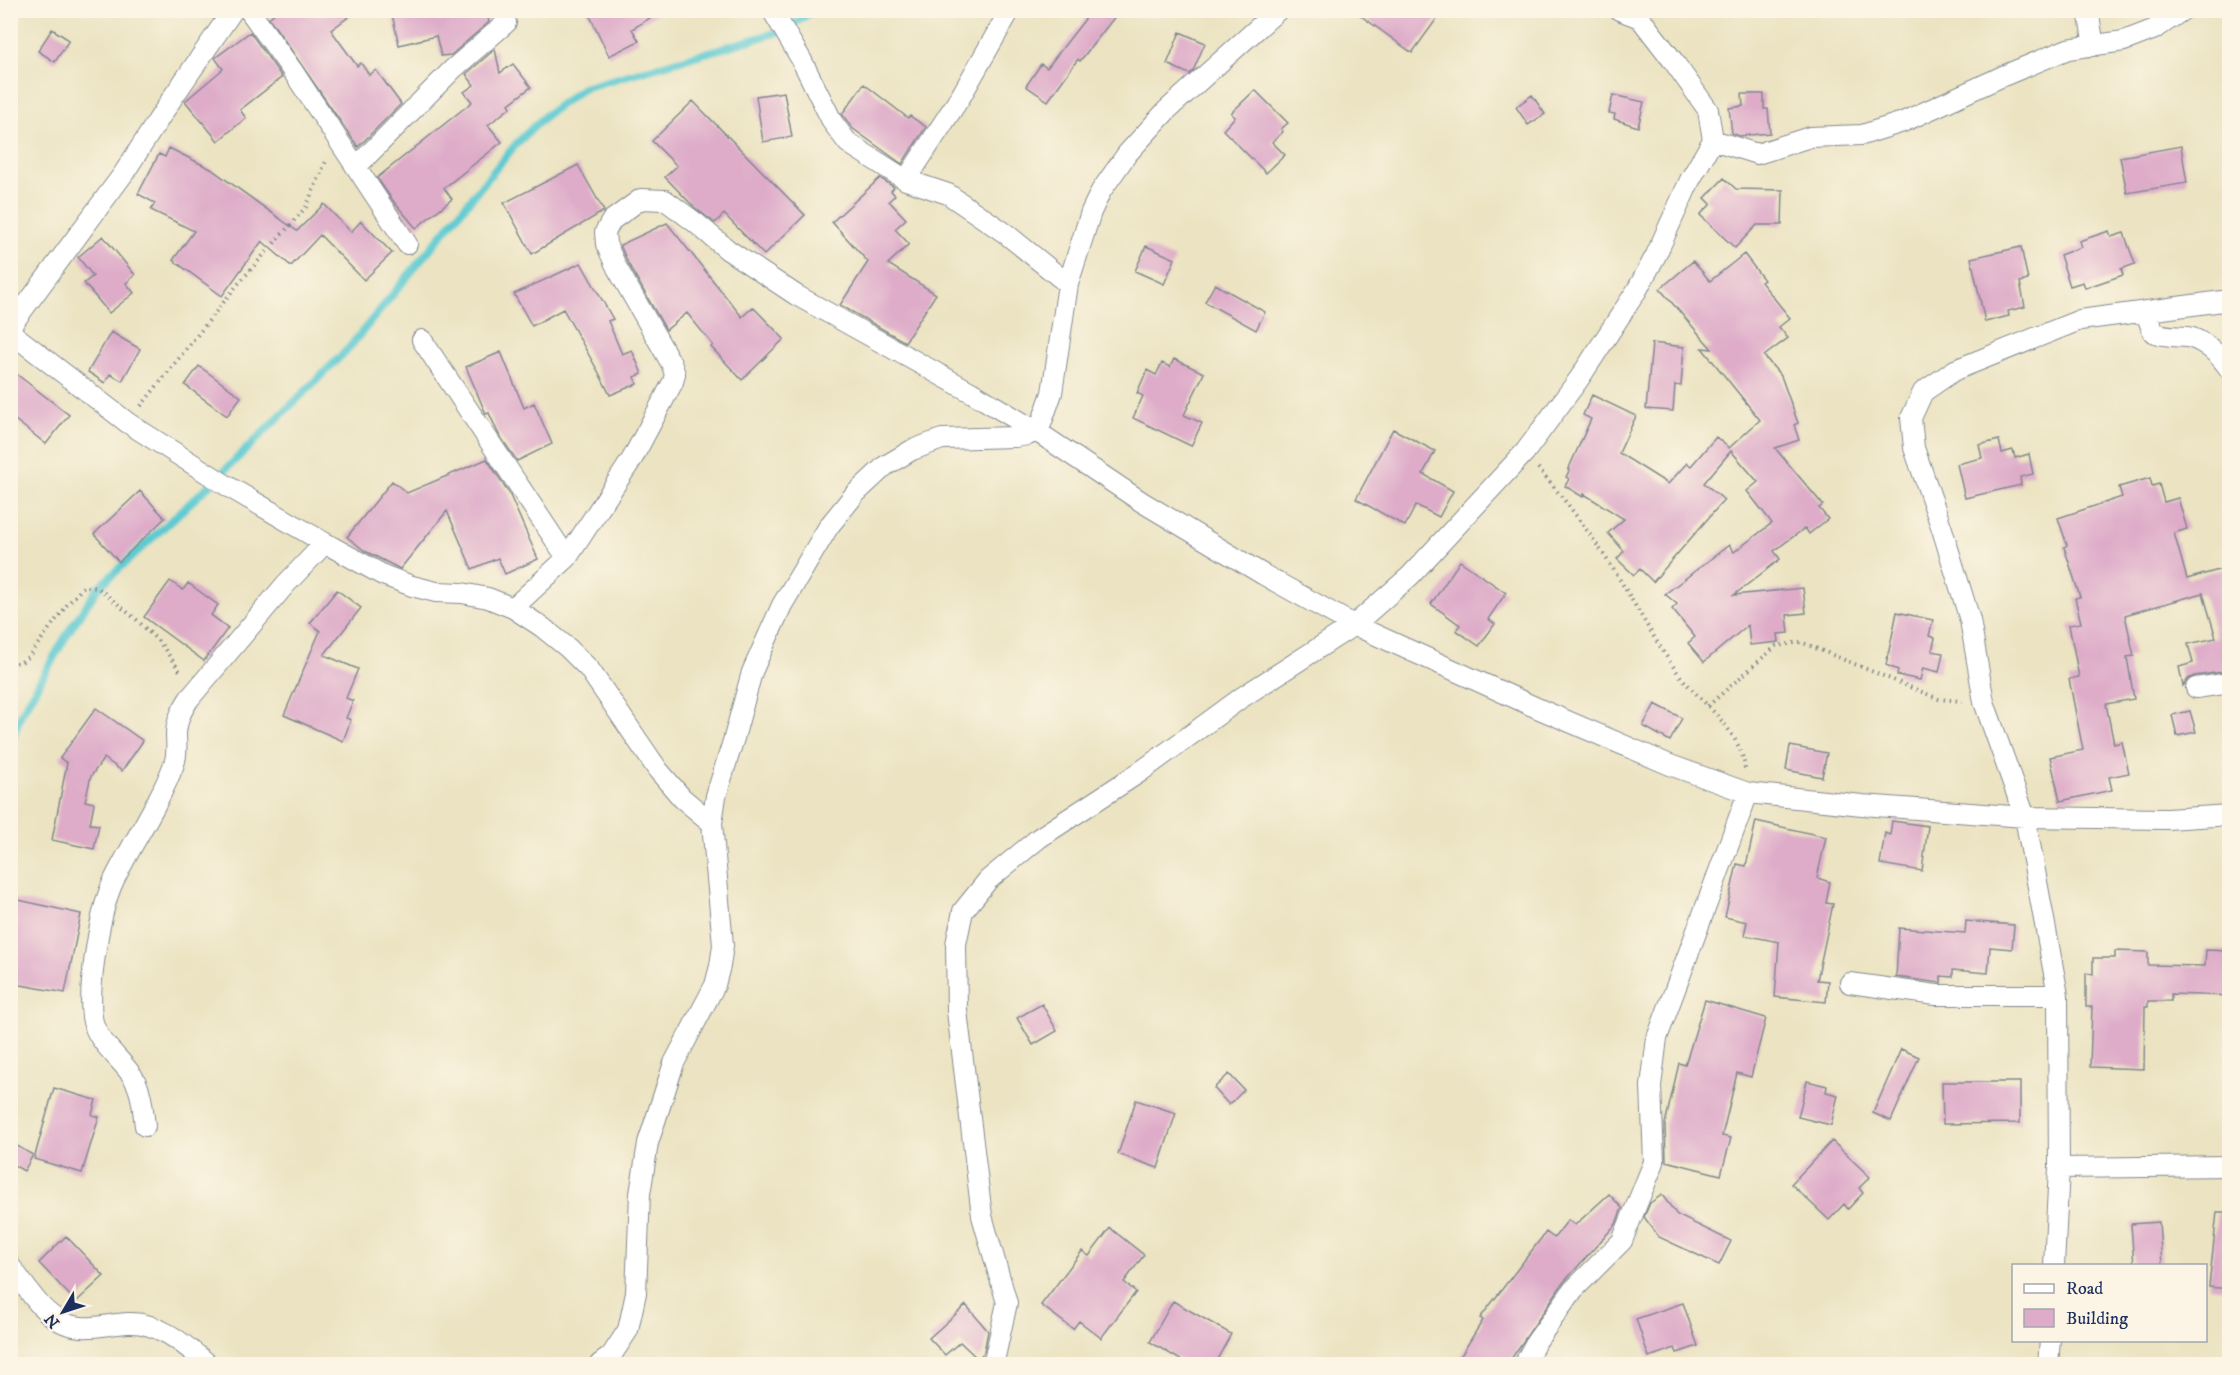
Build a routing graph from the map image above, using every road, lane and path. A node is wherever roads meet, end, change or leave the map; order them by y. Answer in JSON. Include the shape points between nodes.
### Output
{"nodes":[{"id":1,"x":233,"y":10,"type":"edge"},
{"id":2,"x":249,"y":10,"type":"edge"},
{"id":3,"x":772,"y":10,"type":"edge"},
{"id":4,"x":1010,"y":10,"type":"edge"},
{"id":5,"x":1278,"y":10,"type":"edge"},
{"id":6,"x":1619,"y":10,"type":"edge"},
{"id":7,"x":2088,"y":10,"type":"edge"},
{"id":8,"x":2183,"y":10,"type":"edge"},
{"id":9,"x":506,"y":24,"type":"dead end"},
{"id":10,"x":2094,"y":46,"type":"junction"},
{"id":11,"x":334,"y":135,"type":"junction"},
{"id":12,"x":1713,"y":140,"type":"junction"},
{"id":13,"x":356,"y":167,"type":"junction"},
{"id":14,"x":906,"y":180,"type":"junction"},
{"id":15,"x":407,"y":244,"type":"dead end"},
{"id":16,"x":1068,"y":284,"type":"junction"},
{"id":17,"x":2229,"y":300,"type":"edge"},
{"id":18,"x":2145,"y":310,"type":"junction"},
{"id":19,"x":10,"y":327,"type":"edge"},
{"id":20,"x":10,"y":332,"type":"edge"},
{"id":21,"x":422,"y":340,"type":"dead end"},
{"id":22,"x":2229,"y":369,"type":"edge"},
{"id":23,"x":128,"y":423,"type":"junction"},
{"id":24,"x":1036,"y":431,"type":"junction"},
{"id":25,"x":1525,"y":452,"type":"junction"},
{"id":26,"x":325,"y":543,"type":"junction"},
{"id":27,"x":567,"y":558,"type":"junction"},
{"id":28,"x":513,"y":608,"type":"junction"},
{"id":29,"x":1354,"y":625,"type":"junction"},
{"id":30,"x":10,"y":663,"type":"edge"},
{"id":31,"x":2229,"y":683,"type":"edge"},
{"id":32,"x":2196,"y":688,"type":"dead end"},
{"id":33,"x":195,"y":691,"type":"junction"},
{"id":34,"x":1984,"y":702,"type":"junction"},
{"id":35,"x":1708,"y":706,"type":"junction"},
{"id":36,"x":1748,"y":793,"type":"junction"},
{"id":37,"x":2229,"y":815,"type":"edge"},
{"id":38,"x":2025,"y":817,"type":"junction"},
{"id":39,"x":712,"y":823,"type":"junction"},
{"id":40,"x":1850,"y":983,"type":"dead end"},
{"id":41,"x":2058,"y":995,"type":"junction"},
{"id":42,"x":145,"y":1126,"type":"dead end"},
{"id":43,"x":2229,"y":1166,"type":"edge"},
{"id":44,"x":2059,"y":1168,"type":"junction"},
{"id":45,"x":2054,"y":1264,"type":"edge"},
{"id":46,"x":10,"y":1266,"type":"edge"},
{"id":47,"x":2050,"y":1342,"type":"edge"},
{"id":48,"x":208,"y":1365,"type":"edge"},
{"id":49,"x":600,"y":1365,"type":"edge"},
{"id":50,"x":990,"y":1365,"type":"edge"},
{"id":51,"x":1524,"y":1365,"type":"edge"},
{"id":52,"x":2048,"y":1365,"type":"edge"}],
"edges":[{"from":1,"to":19,"type":"street","via":[[124,173]]},
{"from":2,"to":11,"type":"street"},
{"from":3,"to":14,"type":"street","via":[[848,143]]},
{"from":4,"to":14,"type":"street","via":[[956,105]]},
{"from":5,"to":16,"type":"street","via":[[1191,87],[1127,153],[1091,212]]},
{"from":6,"to":12,"type":"street","via":[[1640,18],[1674,62],[1708,110]]},
{"from":7,"to":10,"type":"street"},
{"from":8,"to":10,"type":"street","via":[[2156,29],[2124,41]]},
{"from":9,"to":13,"type":"street","via":[[453,69]]},
{"from":10,"to":12,"type":"street","via":[[2067,49],[1904,122],[1862,135],[1810,136],[1757,154]]},
{"from":11,"to":13,"type":"street"},
{"from":11,"to":23,"type":"path","via":[[306,207],[238,284]]},
{"from":12,"to":25,"type":"street","via":[[1637,290]]},
{"from":13,"to":15,"type":"street"},
{"from":14,"to":16,"type":"street","via":[[948,194]]},
{"from":16,"to":24,"type":"street","via":[[1052,393]]},
{"from":17,"to":18,"type":"street"},
{"from":18,"to":22,"type":"street","via":[[2154,332],[2205,344]]},
{"from":18,"to":34,"type":"street","via":[[2080,320],[1955,370],[1923,392],[1911,418],[1914,448],[1970,620]]},
{"from":20,"to":23,"type":"street"},
{"from":21,"to":27,"type":"street"},
{"from":23,"to":26,"type":"street"},
{"from":24,"to":27,"type":"street","via":[[796,295],[728,250],[665,200],[641,199],[612,220],[605,232],[606,244],[675,374],[632,459]]},
{"from":24,"to":29,"type":"street","via":[[1142,502]]},
{"from":24,"to":39,"type":"street","via":[[1015,437],[942,439],[885,466],[855,494],[829,526],[801,572],[752,672],[716,796]]},
{"from":25,"to":29,"type":"street","via":[[1410,576]]},
{"from":25,"to":35,"type":"path","via":[[1567,502],[1676,671]]},
{"from":26,"to":28,"type":"street","via":[[412,586],[489,598]]},
{"from":26,"to":33,"type":"street"},
{"from":27,"to":28,"type":"street"},
{"from":28,"to":39,"type":"street","via":[[568,648],[588,669],[658,770],[682,798]]},
{"from":29,"to":36,"type":"street","via":[[1660,761]]},
{"from":29,"to":50,"type":"street","via":[[1039,838],[988,880],[963,911],[956,944],[957,1011],[982,1216],[1007,1303]]},
{"from":30,"to":33,"type":"path","via":[[20,663],[29,656],[84,586],[98,588],[161,644]]},
{"from":31,"to":32,"type":"street"},
{"from":33,"to":42,"type":"street","via":[[179,714],[177,758],[169,778],[114,880],[95,963],[92,1019],[134,1078]]},
{"from":34,"to":35,"type":"path","via":[[1939,699],[1801,642],[1776,646]]},
{"from":34,"to":38,"type":"street"},
{"from":35,"to":36,"type":"path","via":[[1730,731],[1743,757]]},
{"from":36,"to":38,"type":"street"},
{"from":36,"to":51,"type":"street","via":[[1658,1038],[1651,1086],[1654,1162],[1622,1241],[1573,1290]]},
{"from":37,"to":38,"type":"street","via":[[2167,819]]},
{"from":38,"to":41,"type":"street"},
{"from":39,"to":49,"type":"street","via":[[723,945],[720,966],[715,985],[674,1063],[648,1143],[640,1194],[636,1293],[628,1330]]},
{"from":40,"to":41,"type":"street","via":[[1936,995]]},
{"from":41,"to":44,"type":"street"},
{"from":43,"to":44,"type":"street"},
{"from":44,"to":45,"type":"street"},
{"from":46,"to":48,"type":"street","via":[[41,1305],[64,1323],[85,1328],[143,1324],[177,1339]]},
{"from":47,"to":52,"type":"street"}]}
